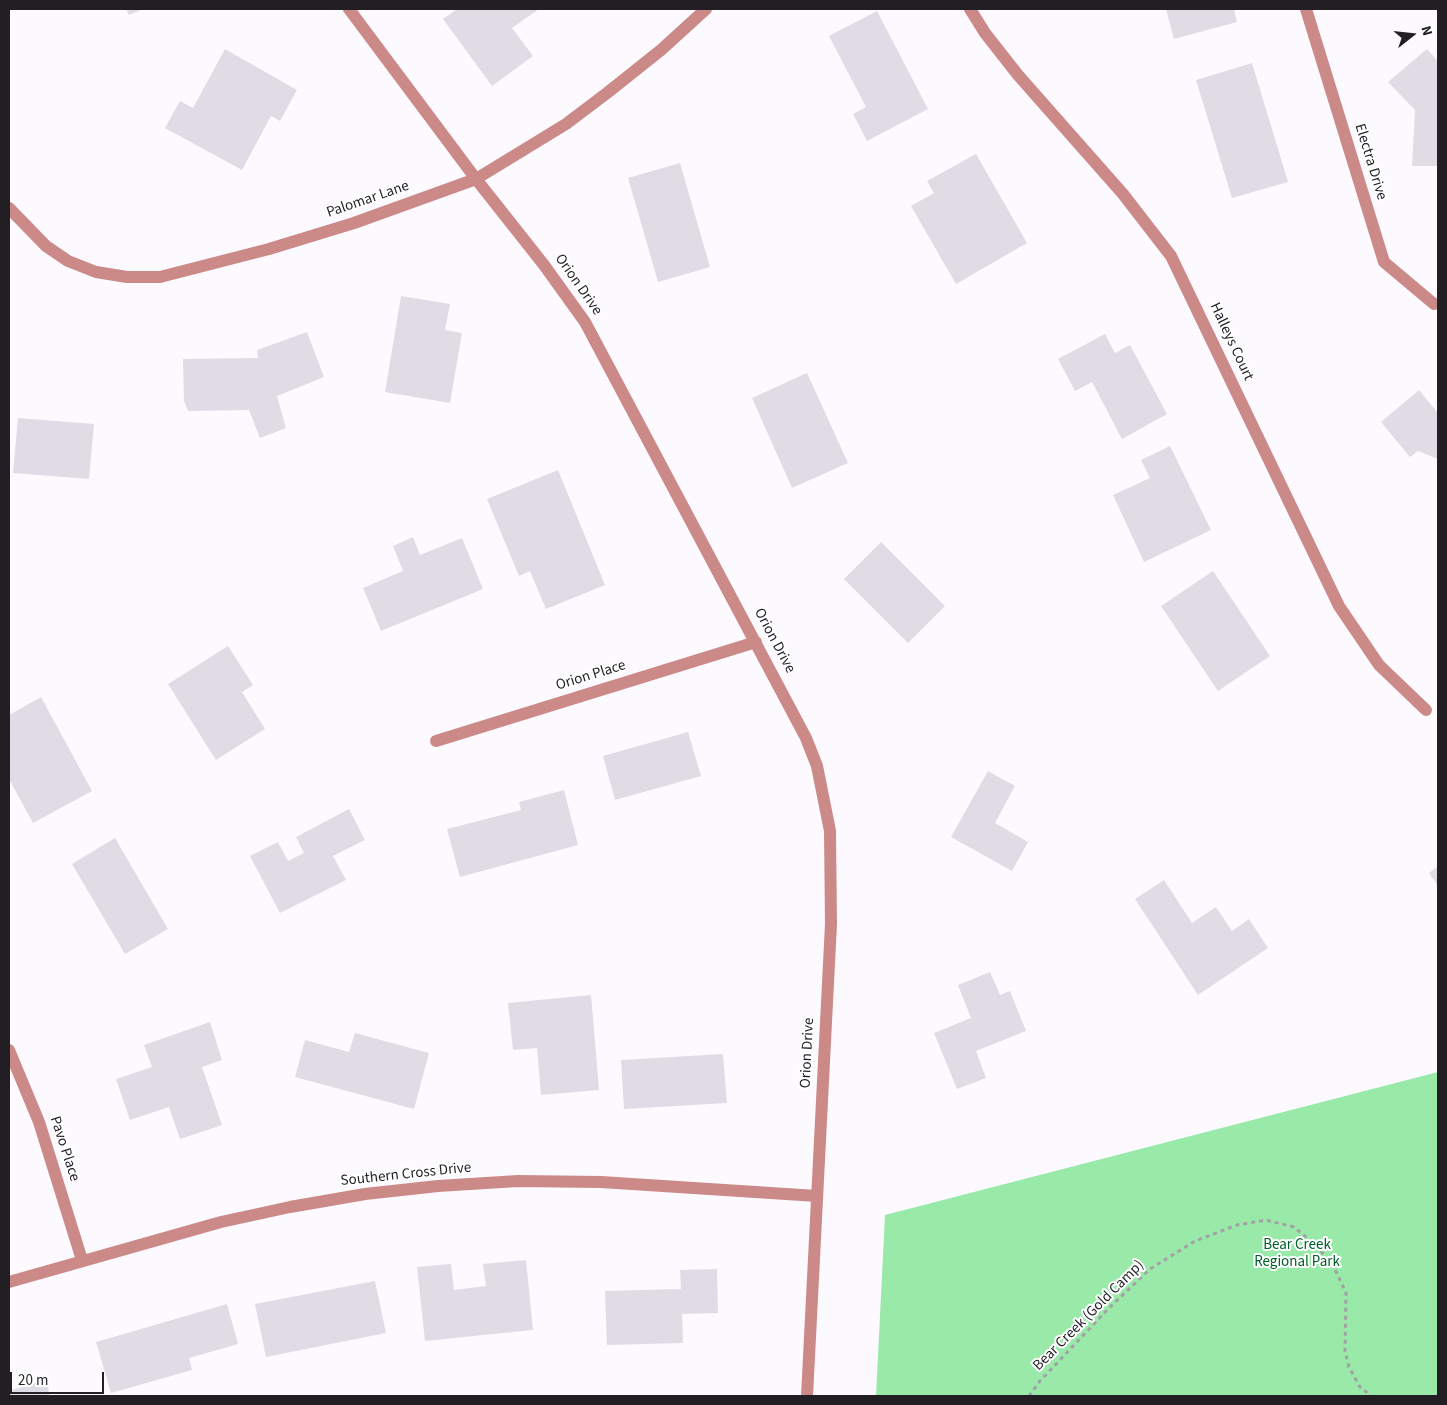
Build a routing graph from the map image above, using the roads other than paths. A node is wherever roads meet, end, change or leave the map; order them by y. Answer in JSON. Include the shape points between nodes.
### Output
{"nodes":[{"id":1,"x":349,"y":9,"type":"edge"},
{"id":2,"x":706,"y":9,"type":"edge"},
{"id":3,"x":970,"y":9,"type":"edge"},
{"id":4,"x":1306,"y":9,"type":"edge"},
{"id":5,"x":476,"y":179,"type":"junction"},
{"id":6,"x":9,"y":208,"type":"edge"},
{"id":7,"x":1434,"y":304,"type":"dead end"},
{"id":8,"x":756,"y":642,"type":"junction"},
{"id":9,"x":1426,"y":710,"type":"dead end"},
{"id":10,"x":436,"y":741,"type":"dead end"},
{"id":11,"x":9,"y":1050,"type":"edge"},
{"id":12,"x":817,"y":1196,"type":"junction"},
{"id":13,"x":82,"y":1260,"type":"junction"},
{"id":14,"x":9,"y":1282,"type":"edge"},
{"id":15,"x":806,"y":1396,"type":"edge"}],
"edges":[{"from":1,"to":5,"type":"street","name":"Orion Drive"},
{"from":2,"to":5,"type":"street","name":"Palomar Lane","via":[[661,50],[566,124]]},
{"from":3,"to":9,"type":"street","name":"Halleys Court","via":[[1018,75],[1123,194],[1171,256],[1339,606],[1379,665]]},
{"from":4,"to":7,"type":"street","name":"Electra Drive","via":[[1384,262]]},
{"from":5,"to":6,"type":"street","name":"Palomar Lane","via":[[354,223],[160,277],[127,277],[96,272],[68,261],[46,246]]},
{"from":5,"to":8,"type":"street","name":"Orion Drive","via":[[585,322]]},
{"from":8,"to":10,"type":"street","name":"Orion Place"},
{"from":8,"to":12,"type":"street","name":"Orion Drive","via":[[806,738],[819,774],[830,831],[831,924]]},
{"from":11,"to":13,"type":"street","name":"Pavo Place","via":[[39,1122]]},
{"from":12,"to":13,"type":"street","name":"Southern Cross Drive","via":[[601,1182],[518,1181],[438,1186],[290,1207],[220,1222]]},
{"from":12,"to":15,"type":"street","name":"Orion Drive"},
{"from":13,"to":14,"type":"street","name":"Southern Cross Drive"}]}
